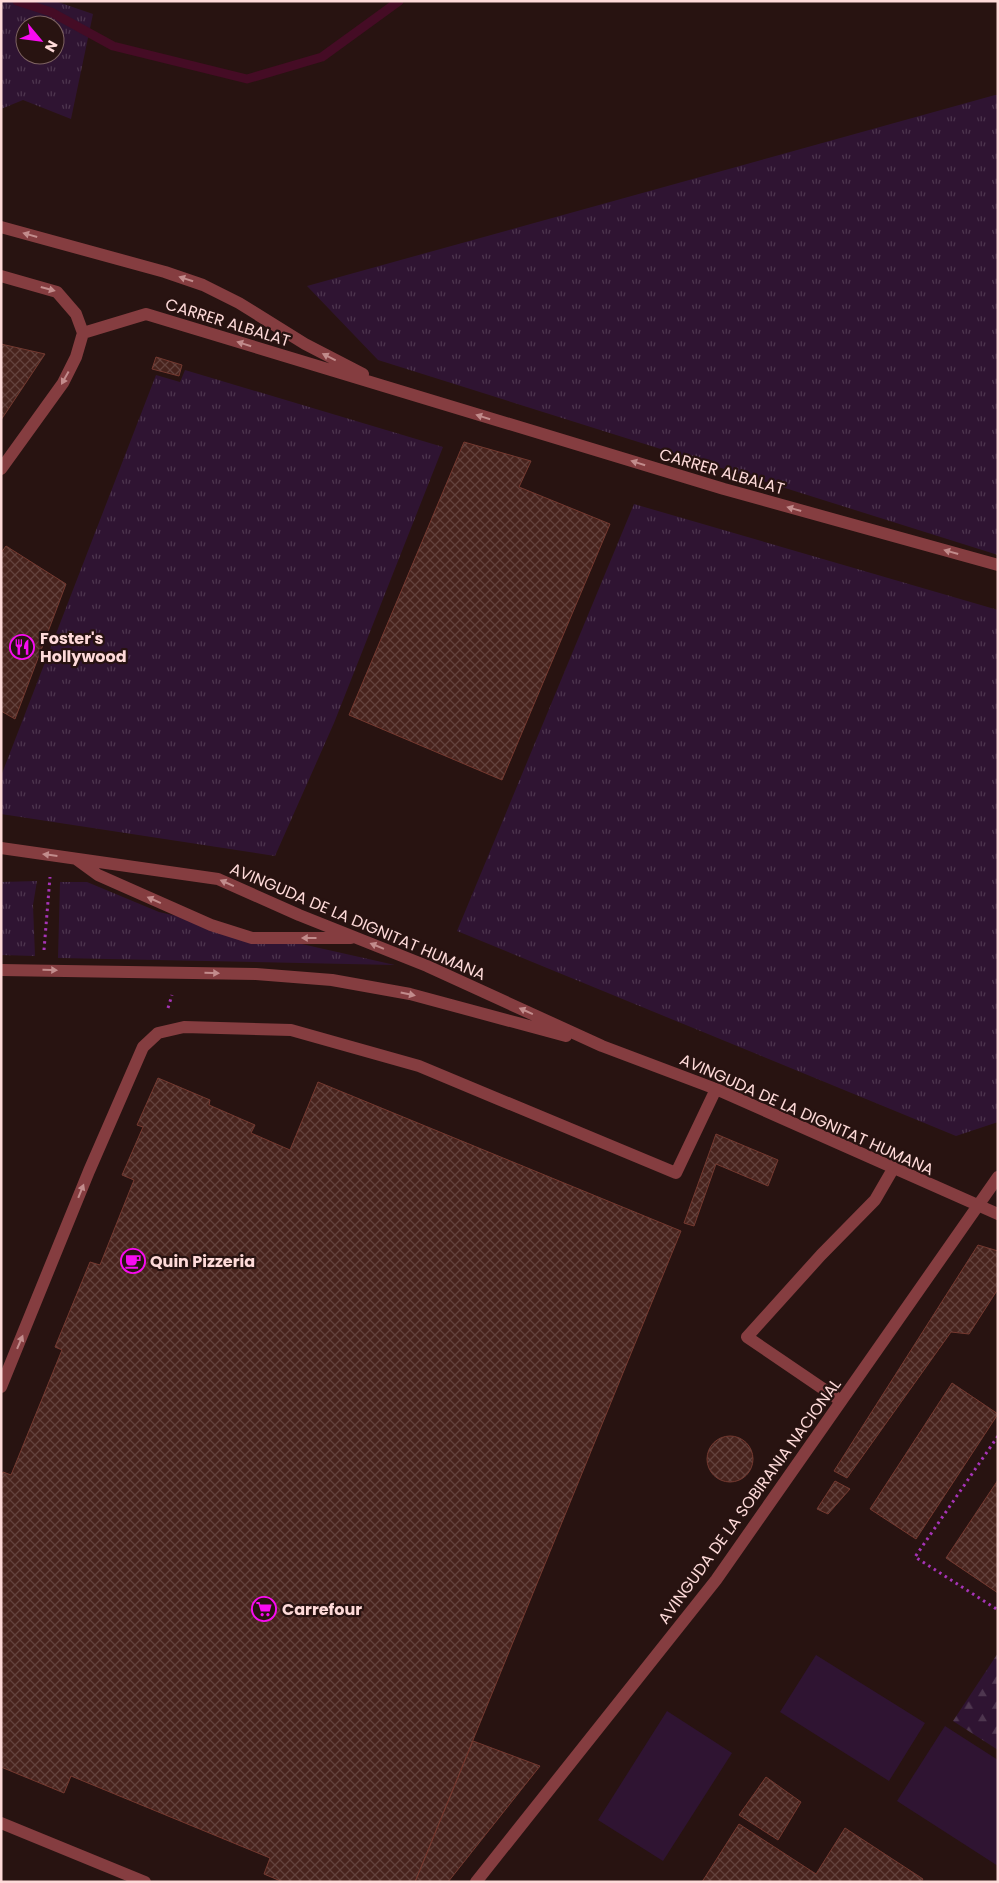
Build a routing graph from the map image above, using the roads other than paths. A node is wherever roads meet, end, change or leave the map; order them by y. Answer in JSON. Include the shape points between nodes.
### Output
{"nodes":[{"id":1,"x":1,"y":227,"type":"edge"},
{"id":2,"x":1,"y":276,"type":"edge"},
{"id":3,"x":83,"y":333,"type":"junction"},
{"id":4,"x":438,"y":403,"type":"junction"},
{"id":5,"x":1,"y":469,"type":"edge"},
{"id":6,"x":998,"y":565,"type":"edge"},
{"id":7,"x":1,"y":848,"type":"edge"},
{"id":8,"x":74,"y":858,"type":"junction"},
{"id":9,"x":358,"y":938,"type":"junction"},
{"id":10,"x":1,"y":970,"type":"edge"},
{"id":11,"x":602,"y":1046,"type":"junction"},
{"id":12,"x":716,"y":1089,"type":"junction"},
{"id":13,"x":893,"y":1169,"type":"junction"},
{"id":14,"x":998,"y":1177,"type":"edge"},
{"id":15,"x":977,"y":1206,"type":"junction"},
{"id":16,"x":998,"y":1214,"type":"edge"},
{"id":17,"x":1,"y":1387,"type":"edge"},
{"id":18,"x":841,"y":1401,"type":"junction"},
{"id":19,"x":1,"y":1823,"type":"edge"},
{"id":20,"x":145,"y":1882,"type":"edge"},
{"id":21,"x":476,"y":1882,"type":"edge"}],
"edges":[{"from":4,"to":1,"type":"street","name":"CARRER ALBALAT","one_way":true,"via":[[392,388],[354,369],[203,285]]},
{"from":2,"to":3,"type":"street","one_way":true,"via":[[57,292],[76,314]]},
{"from":4,"to":3,"type":"street","name":"CARRER ALBALAT","one_way":true,"via":[[146,314]]},
{"from":3,"to":5,"type":"street","one_way":true,"via":[[63,383]]},
{"from":6,"to":4,"type":"street","name":"CARRER ALBALAT","one_way":true,"via":[[724,489]]},
{"from":8,"to":7,"type":"street","name":"AVINGUDA DE LA DIGNITAT HUMANA","one_way":true},
{"from":9,"to":8,"type":"street","name":"AVINGUDA DE LA DIGNITAT HUMANA","one_way":true,"via":[[218,879]]},
{"from":9,"to":8,"type":"street","one_way":true,"via":[[252,938],[211,925],[98,875]]},
{"from":11,"to":9,"type":"street","name":"AVINGUDA DE LA DIGNITAT HUMANA","one_way":true,"via":[[428,966]]},
{"from":10,"to":11,"type":"street","name":"AVINGUDA DE LA DIGNITAT HUMANA","one_way":true,"via":[[256,974],[332,980],[410,994]]},
{"from":11,"to":12,"type":"street","name":"AVINGUDA DE LA DIGNITAT HUMANA"},
{"from":12,"to":13,"type":"street","name":"AVINGUDA DE LA DIGNITAT HUMANA"},
{"from":17,"to":12,"type":"street","one_way":true,"via":[[143,1047],[158,1033],[184,1027],[291,1030],[419,1066],[676,1173]]},
{"from":13,"to":15,"type":"street","name":"AVINGUDA DE LA DIGNITAT HUMANA"},
{"from":13,"to":18,"type":"street","via":[[875,1200],[748,1337]]},
{"from":14,"to":15,"type":"street","name":"AVINGUDA DE LA SOBIRANIA NACIONAL"},
{"from":15,"to":16,"type":"street","name":"AVINGUDA DE LA DIGNITAT HUMANA"},
{"from":15,"to":18,"type":"street","name":"AVINGUDA DE LA SOBIRANIA NACIONAL"},
{"from":18,"to":21,"type":"street","name":"AVINGUDA DE LA SOBIRANIA NACIONAL","via":[[716,1580]]},
{"from":19,"to":20,"type":"street"}]}
